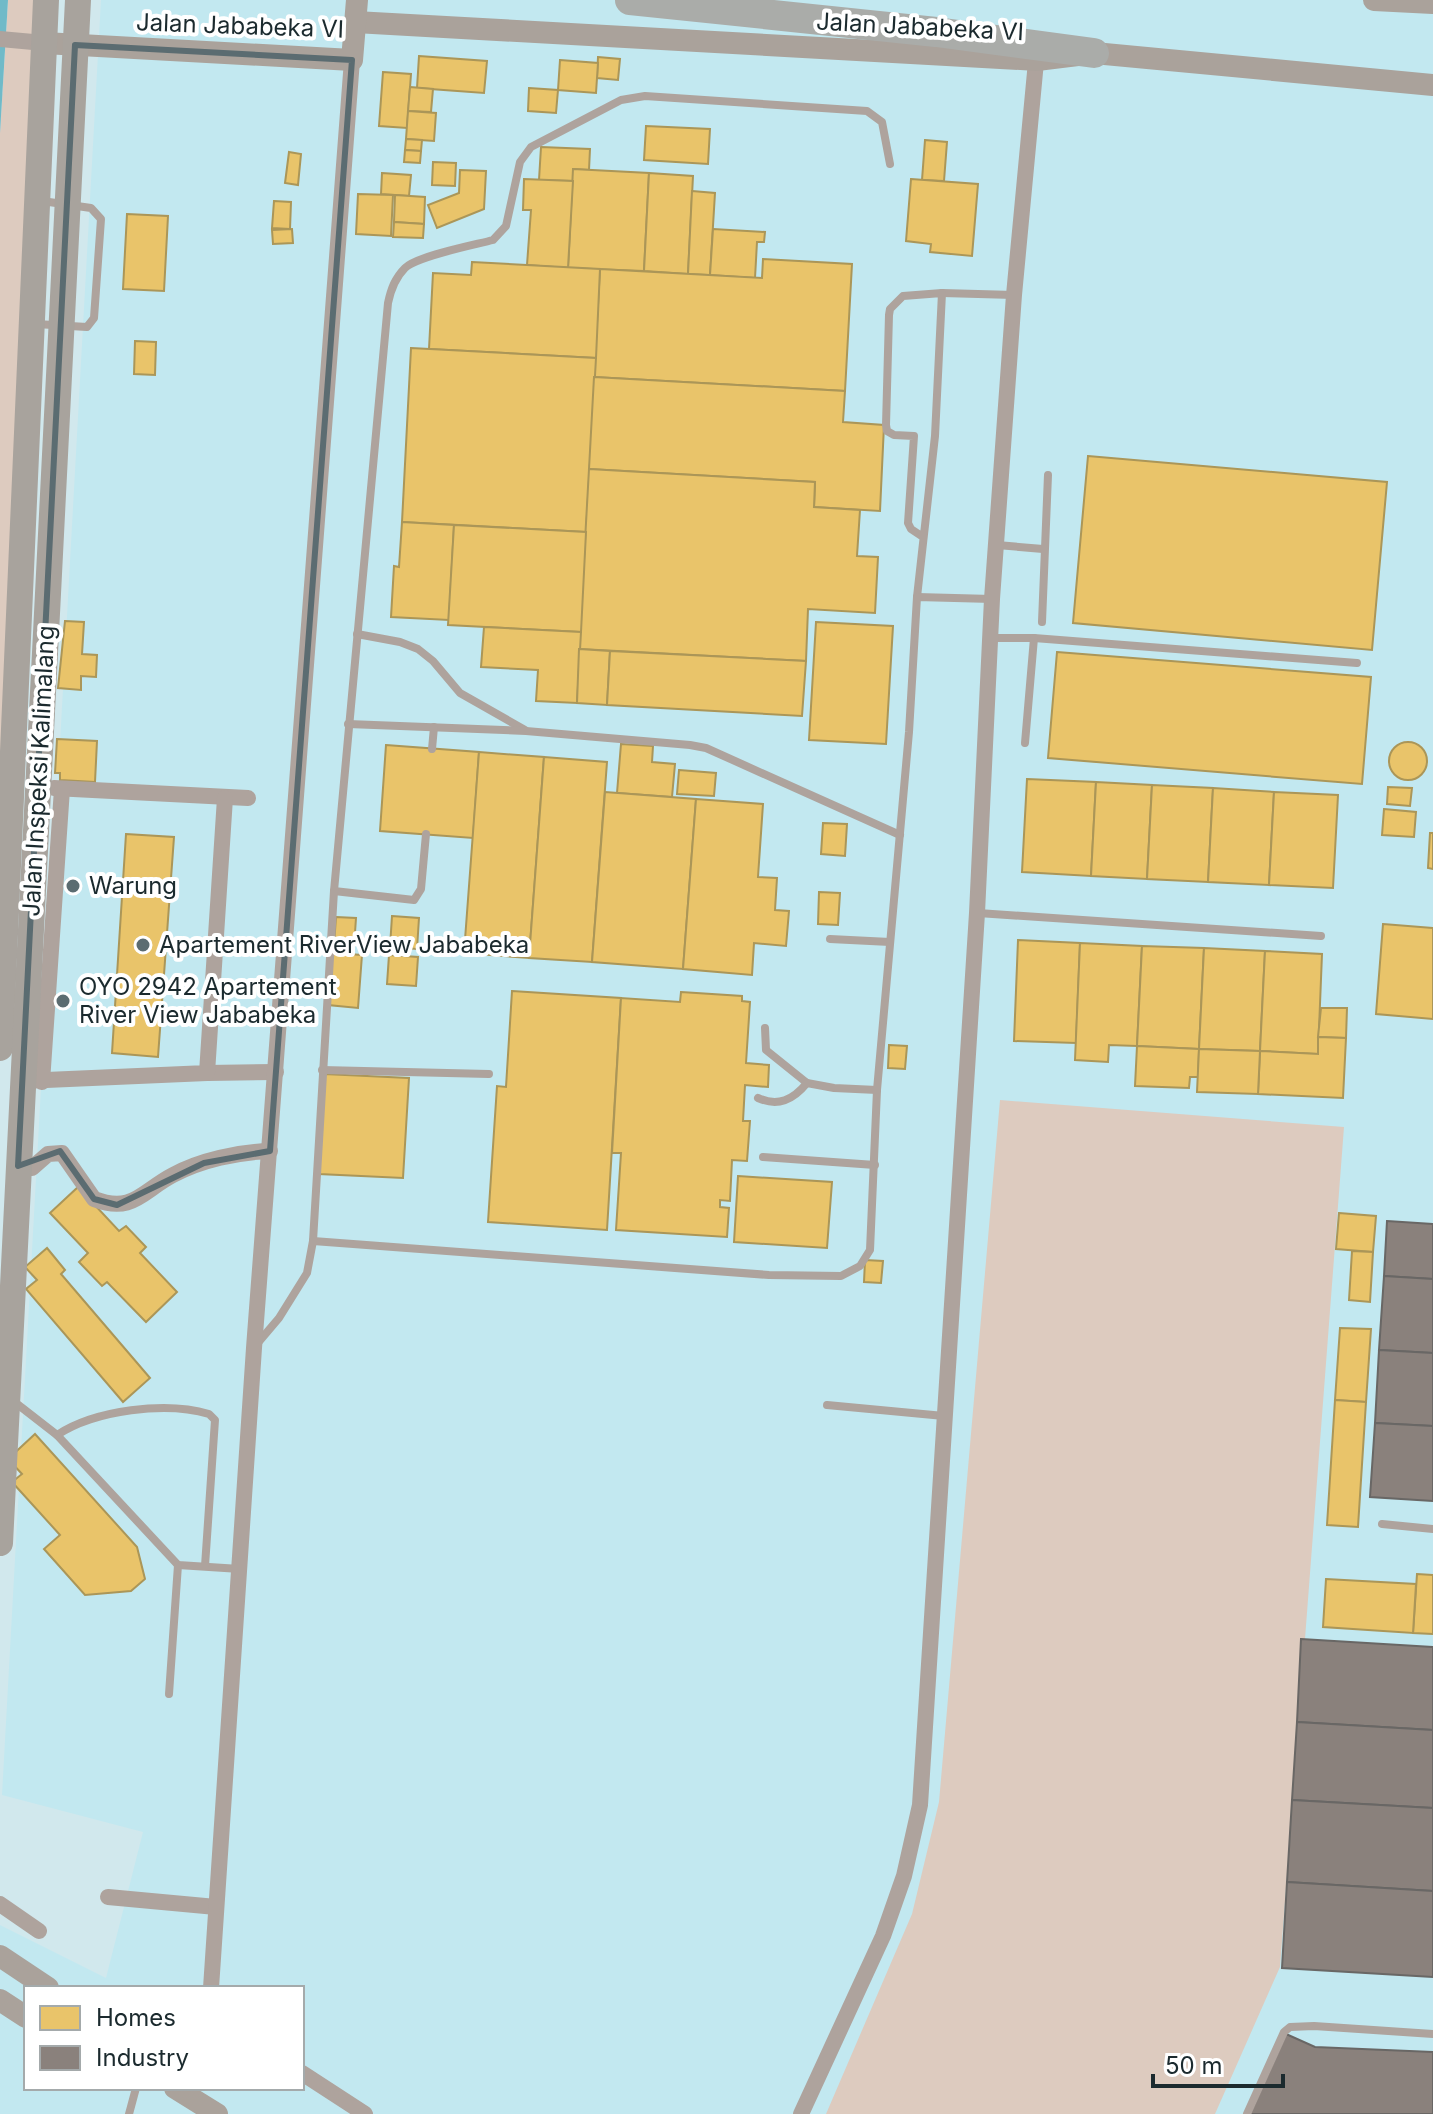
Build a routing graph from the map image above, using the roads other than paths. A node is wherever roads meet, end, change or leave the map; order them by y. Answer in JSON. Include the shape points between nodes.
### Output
{"nodes":[{"id":1,"x":46,"y":0,"type":"edge"},
{"id":2,"x":78,"y":0,"type":"edge"},
{"id":3,"x":630,"y":0,"type":"edge"},
{"id":4,"x":1374,"y":0,"type":"edge"},
{"id":5,"x":1433,"y":3,"type":"edge"},
{"id":6,"x":356,"y":11,"type":"edge"},
{"id":7,"x":0,"y":39,"type":"edge"},
{"id":8,"x":38,"y":42,"type":"junction"},
{"id":9,"x":75,"y":45,"type":"junction"},
{"id":10,"x":1037,"y":52,"type":"junction"},
{"id":11,"x":1094,"y":53,"type":"joint"},
{"id":12,"x":352,"y":60,"type":"junction"},
{"id":13,"x":1433,"y":85,"type":"edge"},
{"id":14,"x":890,"y":164,"type":"dead end"},
{"id":15,"x":38,"y":201,"type":"junction"},
{"id":16,"x":68,"y":204,"type":"junction"},
{"id":17,"x":942,"y":293,"type":"junction"},
{"id":18,"x":1014,"y":295,"type":"junction"},
{"id":19,"x":32,"y":324,"type":"junction"},
{"id":20,"x":61,"y":327,"type":"junction"},
{"id":21,"x":914,"y":436,"type":"junction"},
{"id":22,"x":935,"y":436,"type":"junction"},
{"id":23,"x":1048,"y":475,"type":"dead end"},
{"id":24,"x":923,"y":537,"type":"junction"},
{"id":25,"x":997,"y":545,"type":"junction"},
{"id":26,"x":1043,"y":549,"type":"junction"},
{"id":27,"x":917,"y":597,"type":"junction"},
{"id":28,"x":992,"y":599,"type":"junction"},
{"id":29,"x":1042,"y":622,"type":"dead end"},
{"id":30,"x":357,"y":634,"type":"junction"},
{"id":31,"x":991,"y":638,"type":"junction"},
{"id":32,"x":1034,"y":638,"type":"junction"},
{"id":33,"x":1357,"y":663,"type":"dead end"},
{"id":34,"x":348,"y":724,"type":"junction"},
{"id":35,"x":434,"y":727,"type":"junction"},
{"id":36,"x":526,"y":731,"type":"junction"},
{"id":37,"x":1025,"y":743,"type":"dead end"},
{"id":38,"x":432,"y":749,"type":"dead end"},
{"id":39,"x":50,"y":788,"type":"junction"},
{"id":40,"x":225,"y":798,"type":"junction"},
{"id":41,"x":248,"y":798,"type":"dead end"},
{"id":42,"x":426,"y":834,"type":"dead end"},
{"id":43,"x":900,"y":835,"type":"junction"},
{"id":44,"x":334,"y":891,"type":"junction"},
{"id":45,"x":977,"y":913,"type":"junction"},
{"id":46,"x":1321,"y":936,"type":"dead end"},
{"id":47,"x":830,"y":939,"type":"dead end"},
{"id":48,"x":890,"y":942,"type":"junction"},
{"id":49,"x":765,"y":1028,"type":"dead end"},
{"id":50,"x":0,"y":1048,"type":"edge"},
{"id":51,"x":322,"y":1070,"type":"junction"},
{"id":52,"x":276,"y":1072,"type":"junction"},
{"id":53,"x":207,"y":1073,"type":"junction"},
{"id":54,"x":489,"y":1074,"type":"dead end"},
{"id":55,"x":32,"y":1081,"type":"junction"},
{"id":56,"x":807,"y":1083,"type":"junction"},
{"id":57,"x":877,"y":1090,"type":"junction"},
{"id":58,"x":758,"y":1098,"type":"dead end"},
{"id":59,"x":270,"y":1151,"type":"junction"},
{"id":60,"x":763,"y":1157,"type":"dead end"},
{"id":61,"x":875,"y":1165,"type":"junction"},
{"id":62,"x":18,"y":1166,"type":"junction"},
{"id":63,"x":313,"y":1241,"type":"junction"},
{"id":64,"x":254,"y":1348,"type":"junction"},
{"id":65,"x":4,"y":1397,"type":"edge"},
{"id":66,"x":827,"y":1405,"type":"dead end"},
{"id":67,"x":945,"y":1416,"type":"junction"},
{"id":68,"x":57,"y":1435,"type":"junction"},
{"id":69,"x":1382,"y":1524,"type":"dead end"},
{"id":70,"x":1433,"y":1529,"type":"edge"},
{"id":71,"x":0,"y":1543,"type":"edge"},
{"id":72,"x":178,"y":1565,"type":"junction"},
{"id":73,"x":205,"y":1566,"type":"junction"},
{"id":74,"x":240,"y":1569,"type":"junction"},
{"id":75,"x":169,"y":1694,"type":"dead end"},
{"id":76,"x":108,"y":1897,"type":"dead end"},
{"id":77,"x":0,"y":1904,"type":"edge"},
{"id":78,"x":216,"y":1907,"type":"junction"},
{"id":79,"x":39,"y":1931,"type":"dead end"},
{"id":80,"x":0,"y":1956,"type":"edge"},
{"id":81,"x":45,"y":1986,"type":"edge"},
{"id":82,"x":211,"y":1986,"type":"edge"},
{"id":83,"x":0,"y":2000,"type":"edge"},
{"id":84,"x":24,"y":2016,"type":"edge"},
{"id":85,"x":1433,"y":2034,"type":"edge"},
{"id":86,"x":304,"y":2074,"type":"edge"},
{"id":87,"x":135,"y":2090,"type":"edge"},
{"id":88,"x":178,"y":2090,"type":"edge"},
{"id":89,"x":129,"y":2114,"type":"edge"},
{"id":90,"x":217,"y":2114,"type":"edge"},
{"id":91,"x":365,"y":2114,"type":"edge"},
{"id":92,"x":801,"y":2114,"type":"edge"},
{"id":93,"x":1247,"y":2114,"type":"edge"}],
"edges":[{"from":1,"to":8,"type":"main road","name":"Jalan Inspeksi Kalimalang"},
{"from":2,"to":9,"type":"main road","name":"Jalan Inspeksi Kalimalang"},
{"from":3,"to":10,"type":"highway","via":[[920,30]]},
{"from":4,"to":5,"type":"main road"},
{"from":6,"to":10,"type":"main road","name":"Jalan Jababeka VI"},
{"from":6,"to":12,"type":"main road","name":"Jalan Jababeka VI"},
{"from":7,"to":8,"type":"street"},
{"from":8,"to":9,"type":"main road","name":"Jalan Jababeka VI"},
{"from":8,"to":15,"type":"main road","name":"Jalan Inspeksi Kalimalang"},
{"from":9,"to":12,"type":"main road","name":"Jalan Jababeka VI"},
{"from":9,"to":16,"type":"main road","name":"Jalan Inspeksi Kalimalang"},
{"from":10,"to":11,"type":"highway"},
{"from":10,"to":18,"type":"street"},
{"from":11,"to":13,"type":"main road"},
{"from":12,"to":52,"type":"street"},
{"from":14,"to":30,"type":"lane","via":[[882,122],[867,111],[645,96],[621,100],[531,147],[520,162],[501,234],[410,264],[391,288]]},
{"from":15,"to":16,"type":"lane"},
{"from":15,"to":19,"type":"main road","name":"Jalan Inspeksi Kalimalang"},
{"from":16,"to":20,"type":"main road","name":"Jalan Inspeksi Kalimalang"},
{"from":17,"to":18,"type":"lane"},
{"from":17,"to":21,"type":"lane","via":[[903,296],[890,309],[887,431]]},
{"from":17,"to":22,"type":"lane"},
{"from":18,"to":25,"type":"street"},
{"from":19,"to":20,"type":"lane"},
{"from":19,"to":50,"type":"main road","name":"Jalan Inspeksi Kalimalang"},
{"from":20,"to":39,"type":"main road","name":"Jalan Inspeksi Kalimalang"},
{"from":21,"to":22,"type":"lane"},
{"from":21,"to":24,"type":"lane","via":[[908,523]]},
{"from":22,"to":24,"type":"lane"},
{"from":23,"to":26,"type":"lane"},
{"from":24,"to":27,"type":"lane"},
{"from":25,"to":26,"type":"lane"},
{"from":25,"to":28,"type":"street"},
{"from":26,"to":29,"type":"lane"},
{"from":27,"to":28,"type":"lane"},
{"from":27,"to":43,"type":"lane"},
{"from":28,"to":31,"type":"street"},
{"from":30,"to":34,"type":"lane"},
{"from":30,"to":36,"type":"lane","via":[[418,649],[460,693]]},
{"from":31,"to":32,"type":"lane"},
{"from":31,"to":45,"type":"street"},
{"from":32,"to":33,"type":"lane"},
{"from":32,"to":37,"type":"lane"},
{"from":34,"to":35,"type":"lane"},
{"from":34,"to":44,"type":"lane"},
{"from":35,"to":36,"type":"lane"},
{"from":35,"to":38,"type":"lane"},
{"from":36,"to":43,"type":"lane","via":[[706,748]]},
{"from":39,"to":40,"type":"street"},
{"from":39,"to":55,"type":"main road","name":"Jalan Inspeksi Kalimalang"},
{"from":40,"to":41,"type":"street"},
{"from":40,"to":53,"type":"street"},
{"from":42,"to":44,"type":"lane","via":[[421,889],[414,900]]},
{"from":43,"to":48,"type":"lane"},
{"from":44,"to":51,"type":"lane"},
{"from":45,"to":46,"type":"lane"},
{"from":45,"to":67,"type":"street"},
{"from":47,"to":48,"type":"lane"},
{"from":48,"to":57,"type":"lane"},
{"from":49,"to":56,"type":"lane","via":[[766,1050]]},
{"from":51,"to":54,"type":"lane"},
{"from":51,"to":63,"type":"lane"},
{"from":52,"to":53,"type":"street"},
{"from":52,"to":59,"type":"street"},
{"from":53,"to":55,"type":"street"},
{"from":55,"to":62,"type":"main road","name":"Jalan Inspeksi Kalimalang"},
{"from":56,"to":57,"type":"lane"},
{"from":56,"to":58,"type":"lane","via":[[779,1103]]},
{"from":57,"to":61,"type":"lane"},
{"from":59,"to":62,"type":"street","via":[[204,1163],[117,1205],[94,1199],[62,1153],[48,1154],[32,1168]]},
{"from":59,"to":64,"type":"street"},
{"from":60,"to":61,"type":"lane"},
{"from":61,"to":63,"type":"lane","via":[[870,1250],[860,1266],[841,1276]]},
{"from":62,"to":65,"type":"main road","name":"Jalan Inspeksi Kalimalang"},
{"from":63,"to":64,"type":"lane","via":[[307,1273]]},
{"from":64,"to":74,"type":"street"},
{"from":65,"to":68,"type":"lane"},
{"from":65,"to":71,"type":"main road","name":"Jalan Inspeksi Kalimalang"},
{"from":66,"to":67,"type":"lane"},
{"from":67,"to":92,"type":"street","via":[[920,1805],[883,1936]]},
{"from":68,"to":72,"type":"lane"},
{"from":68,"to":73,"type":"lane","via":[[104,1415],[164,1408],[209,1414],[215,1420]]},
{"from":69,"to":70,"type":"lane"},
{"from":72,"to":73,"type":"lane"},
{"from":72,"to":75,"type":"lane"},
{"from":73,"to":74,"type":"lane"},
{"from":74,"to":78,"type":"street"},
{"from":76,"to":78,"type":"street"},
{"from":77,"to":79,"type":"street"},
{"from":78,"to":82,"type":"street"},
{"from":80,"to":81,"type":"main road"},
{"from":83,"to":84,"type":"main road"},
{"from":85,"to":93,"type":"lane","via":[[1290,2027]]},
{"from":86,"to":91,"type":"street"},
{"from":87,"to":89,"type":"lane"},
{"from":88,"to":90,"type":"main road"}]}
